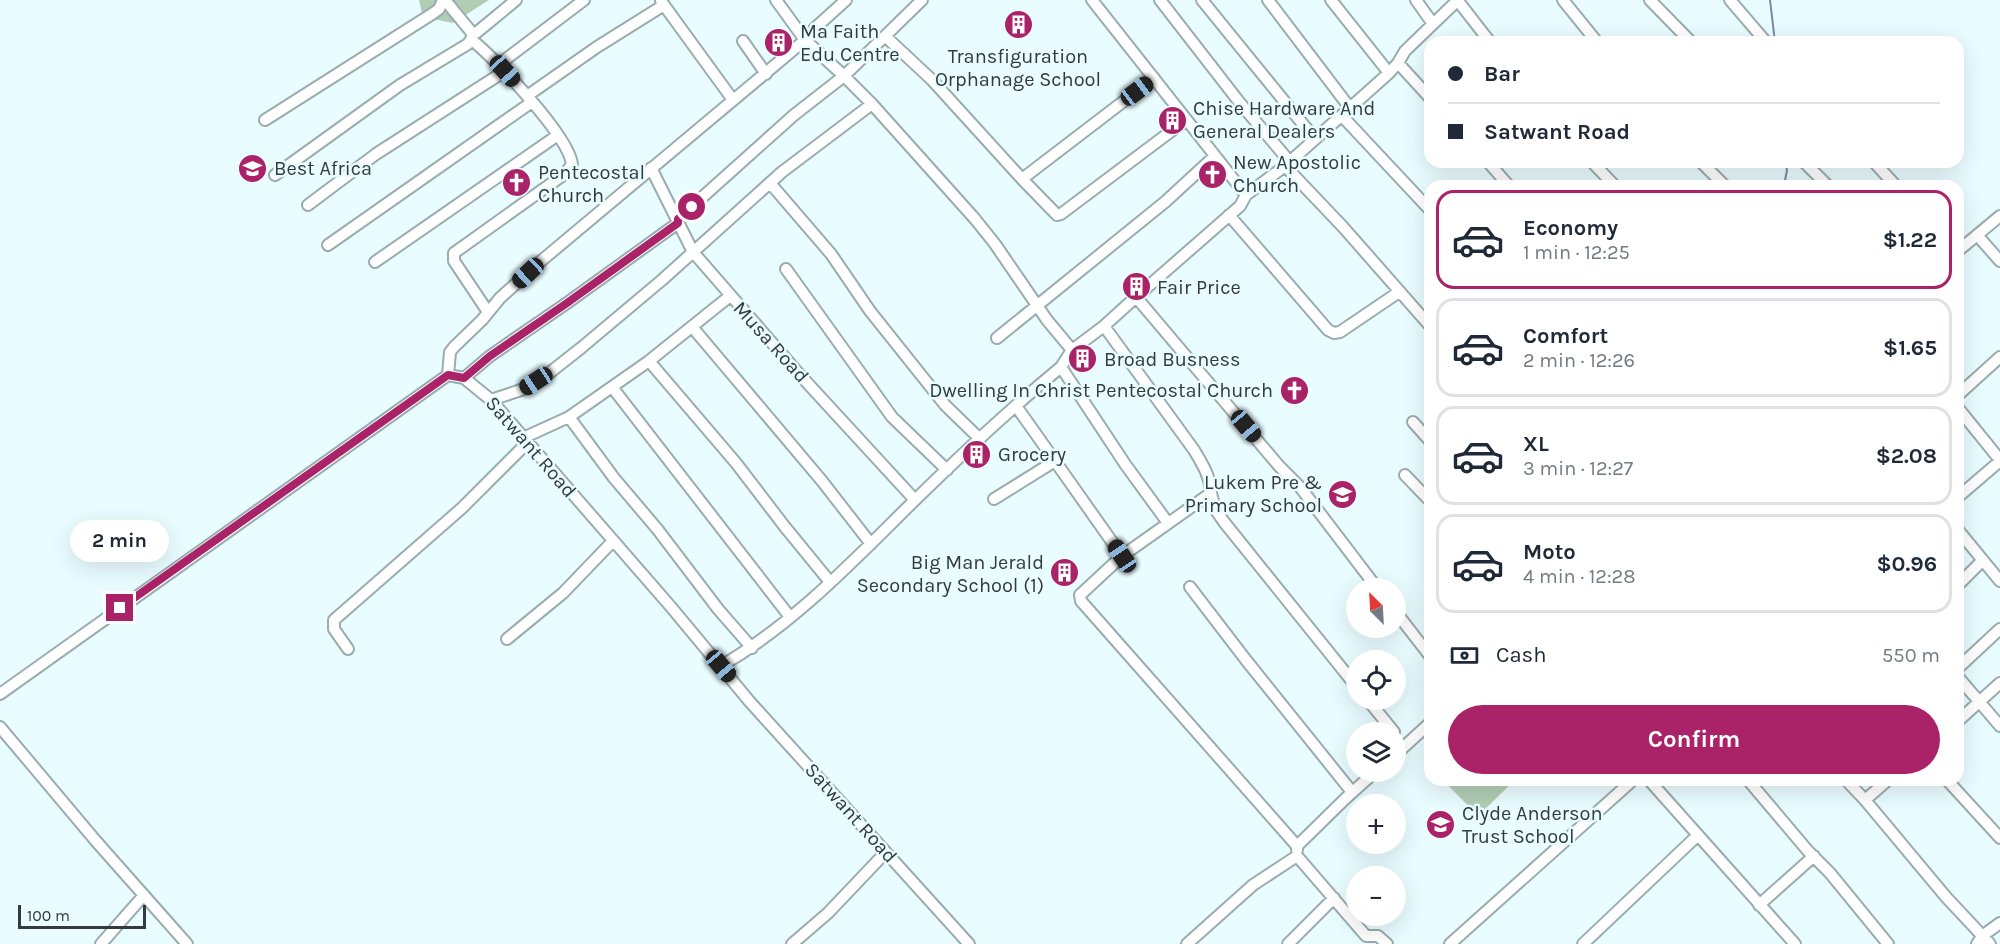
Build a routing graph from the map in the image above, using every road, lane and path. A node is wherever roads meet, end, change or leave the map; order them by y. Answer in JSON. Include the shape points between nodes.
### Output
{"nodes":[{"id":1,"x":444,"y":0,"type":"edge"},
{"id":2,"x":516,"y":0,"type":"edge"},
{"id":3,"x":584,"y":0,"type":"edge"},
{"id":4,"x":776,"y":0,"type":"edge"},
{"id":5,"x":846,"y":0,"type":"edge"},
{"id":6,"x":922,"y":0,"type":"edge"},
{"id":7,"x":1092,"y":0,"type":"edge"},
{"id":8,"x":1160,"y":0,"type":"edge"},
{"id":9,"x":1202,"y":0,"type":"edge"},
{"id":10,"x":1268,"y":0,"type":"edge"},
{"id":11,"x":1331,"y":0,"type":"edge"},
{"id":12,"x":1416,"y":0,"type":"edge"},
{"id":13,"x":1458,"y":0,"type":"edge"},
{"id":14,"x":1563,"y":0,"type":"edge"},
{"id":15,"x":1650,"y":0,"type":"edge"},
{"id":16,"x":1730,"y":0,"type":"edge"},
{"id":17,"x":662,"y":3,"type":"edge"},
{"id":18,"x":1434,"y":24,"type":"junction"},
{"id":19,"x":472,"y":36,"type":"junction"},
{"id":20,"x":1485,"y":36,"type":"edge"},
{"id":21,"x":1592,"y":36,"type":"edge"},
{"id":22,"x":1685,"y":36,"type":"edge"},
{"id":23,"x":1761,"y":36,"type":"edge"},
{"id":24,"x":886,"y":37,"type":"junction"},
{"id":25,"x":743,"y":40,"type":"dead end"},
{"id":26,"x":805,"y":40,"type":"junction"},
{"id":27,"x":1398,"y":63,"type":"junction"},
{"id":28,"x":501,"y":68,"type":"junction"},
{"id":29,"x":1389,"y":73,"type":"junction"},
{"id":30,"x":766,"y":74,"type":"junction"},
{"id":31,"x":844,"y":76,"type":"junction"},
{"id":32,"x":1154,"y":78,"type":"junction"},
{"id":33,"x":1424,"y":91,"type":"edge"},
{"id":34,"x":529,"y":99,"type":"junction"},
{"id":35,"x":734,"y":100,"type":"junction"},
{"id":36,"x":872,"y":104,"type":"junction"},
{"id":37,"x":1346,"y":112,"type":"junction"},
{"id":38,"x":265,"y":120,"type":"dead end"},
{"id":39,"x":1186,"y":120,"type":"junction"},
{"id":40,"x":558,"y":135,"type":"junction"},
{"id":41,"x":1315,"y":139,"type":"junction"},
{"id":42,"x":1215,"y":156,"type":"junction"},
{"id":43,"x":1287,"y":164,"type":"junction"},
{"id":44,"x":651,"y":168,"type":"junction"},
{"id":45,"x":1493,"y":168,"type":"edge"},
{"id":46,"x":1598,"y":168,"type":"edge"},
{"id":47,"x":1707,"y":168,"type":"edge"},
{"id":48,"x":1810,"y":168,"type":"edge"},
{"id":49,"x":1880,"y":168,"type":"edge"},
{"id":50,"x":275,"y":175,"type":"dead end"},
{"id":51,"x":1022,"y":179,"type":"junction"},
{"id":52,"x":1504,"y":180,"type":"edge"},
{"id":53,"x":1609,"y":180,"type":"edge"},
{"id":54,"x":1719,"y":180,"type":"edge"},
{"id":55,"x":1822,"y":180,"type":"edge"},
{"id":56,"x":1890,"y":180,"type":"edge"},
{"id":57,"x":770,"y":183,"type":"junction"},
{"id":58,"x":1246,"y":195,"type":"junction"},
{"id":59,"x":1424,"y":203,"type":"edge"},
{"id":60,"x":308,"y":205,"type":"dead end"},
{"id":61,"x":1229,"y":215,"type":"junction"},
{"id":62,"x":2000,"y":216,"type":"edge"},
{"id":63,"x":678,"y":221,"type":"junction"},
{"id":64,"x":1977,"y":235,"type":"junction"},
{"id":65,"x":328,"y":245,"type":"dead end"},
{"id":66,"x":1964,"y":245,"type":"edge"},
{"id":67,"x":693,"y":252,"type":"junction"},
{"id":68,"x":2000,"y":261,"type":"edge"},
{"id":69,"x":375,"y":262,"type":"dead end"},
{"id":70,"x":786,"y":269,"type":"dead end"},
{"id":71,"x":1399,"y":292,"type":"junction"},
{"id":72,"x":730,"y":296,"type":"junction"},
{"id":73,"x":1136,"y":297,"type":"junction"},
{"id":74,"x":1036,"y":305,"type":"junction"},
{"id":75,"x":488,"y":312,"type":"junction"},
{"id":76,"x":1424,"y":319,"type":"edge"},
{"id":77,"x":1104,"y":326,"type":"junction"},
{"id":78,"x":693,"y":328,"type":"junction"},
{"id":79,"x":997,"y":338,"type":"dead end"},
{"id":80,"x":1072,"y":350,"type":"junction"},
{"id":81,"x":2000,"y":357,"type":"edge"},
{"id":82,"x":649,"y":361,"type":"junction"},
{"id":83,"x":1061,"y":367,"type":"junction"},
{"id":84,"x":448,"y":375,"type":"junction"},
{"id":85,"x":464,"y":378,"type":"junction"},
{"id":86,"x":612,"y":387,"type":"junction"},
{"id":87,"x":1964,"y":390,"type":"edge"},
{"id":88,"x":491,"y":400,"type":"junction"},
{"id":89,"x":1016,"y":406,"type":"junction"},
{"id":90,"x":1964,"y":416,"type":"edge"},
{"id":91,"x":569,"y":417,"type":"junction"},
{"id":92,"x":1413,"y":422,"type":"dead end"},
{"id":93,"x":1424,"y":434,"type":"edge"},
{"id":94,"x":980,"y":439,"type":"junction"},
{"id":95,"x":525,"y":440,"type":"junction"},
{"id":96,"x":1055,"y":460,"type":"junction"},
{"id":97,"x":2000,"y":461,"type":"edge"},
{"id":98,"x":947,"y":470,"type":"junction"},
{"id":99,"x":1405,"y":475,"type":"dead end"},
{"id":100,"x":1964,"y":492,"type":"edge"},
{"id":101,"x":1211,"y":493,"type":"junction"},
{"id":102,"x":1424,"y":495,"type":"edge"},
{"id":103,"x":994,"y":499,"type":"dead end"},
{"id":104,"x":915,"y":500,"type":"junction"},
{"id":105,"x":1168,"y":523,"type":"junction"},
{"id":106,"x":1964,"y":537,"type":"edge"},
{"id":107,"x":613,"y":542,"type":"junction"},
{"id":108,"x":871,"y":544,"type":"junction"},
{"id":109,"x":1122,"y":556,"type":"junction"},
{"id":110,"x":1983,"y":561,"type":"junction"},
{"id":111,"x":1369,"y":578,"type":"edge"},
{"id":112,"x":1964,"y":579,"type":"edge"},
{"id":113,"x":2000,"y":581,"type":"edge"},
{"id":114,"x":830,"y":582,"type":"junction"},
{"id":115,"x":1190,"y":586,"type":"dead end"},
{"id":116,"x":790,"y":616,"type":"junction"},
{"id":117,"x":1406,"y":625,"type":"edge"},
{"id":118,"x":2000,"y":629,"type":"edge"},
{"id":119,"x":507,"y":639,"type":"dead end"},
{"id":120,"x":752,"y":648,"type":"junction"},
{"id":121,"x":1424,"y":648,"type":"edge"},
{"id":122,"x":348,"y":649,"type":"dead end"},
{"id":123,"x":1964,"y":662,"type":"edge"},
{"id":124,"x":721,"y":666,"type":"junction"},
{"id":125,"x":1346,"y":674,"type":"edge"},
{"id":126,"x":2000,"y":683,"type":"edge"},
{"id":127,"x":1964,"y":684,"type":"edge"},
{"id":128,"x":0,"y":694,"type":"edge"},
{"id":129,"x":1978,"y":701,"type":"junction"},
{"id":130,"x":1376,"y":710,"type":"edge"},
{"id":131,"x":1964,"y":715,"type":"edge"},
{"id":132,"x":1387,"y":722,"type":"edge"},
{"id":133,"x":2000,"y":726,"type":"edge"},
{"id":134,"x":0,"y":727,"type":"edge"},
{"id":135,"x":1424,"y":729,"type":"edge"},
{"id":136,"x":1406,"y":746,"type":"edge"},
{"id":137,"x":1364,"y":782,"type":"edge"},
{"id":138,"x":1626,"y":786,"type":"edge"},
{"id":139,"x":1655,"y":786,"type":"edge"},
{"id":140,"x":1753,"y":786,"type":"edge"},
{"id":141,"x":1852,"y":786,"type":"edge"},
{"id":142,"x":1881,"y":786,"type":"edge"},
{"id":143,"x":1952,"y":786,"type":"edge"},
{"id":144,"x":1352,"y":792,"type":"junction"},
{"id":145,"x":1865,"y":800,"type":"junction"},
{"id":146,"x":1697,"y":836,"type":"junction"},
{"id":147,"x":2000,"y":838,"type":"edge"},
{"id":148,"x":1297,"y":851,"type":"junction"},
{"id":149,"x":886,"y":852,"type":"junction"},
{"id":150,"x":1814,"y":856,"type":"junction"},
{"id":151,"x":144,"y":895,"type":"junction"},
{"id":152,"x":1334,"y":898,"type":"junction"},
{"id":153,"x":1759,"y":905,"type":"junction"},
{"id":154,"x":2000,"y":923,"type":"edge"},
{"id":155,"x":1363,"y":940,"type":"edge"},
{"id":156,"x":1983,"y":941,"type":"edge"},
{"id":157,"x":101,"y":944,"type":"edge"},
{"id":158,"x":187,"y":944,"type":"edge"},
{"id":159,"x":792,"y":944,"type":"edge"},
{"id":160,"x":969,"y":944,"type":"edge"},
{"id":161,"x":1187,"y":944,"type":"edge"},
{"id":162,"x":1288,"y":944,"type":"edge"},
{"id":163,"x":1387,"y":944,"type":"edge"},
{"id":164,"x":1450,"y":944,"type":"edge"},
{"id":165,"x":1583,"y":944,"type":"edge"},
{"id":166,"x":1795,"y":944,"type":"edge"},
{"id":167,"x":1888,"y":944,"type":"edge"}],
"edges":[{"from":1,"to":19,"type":"street"},
{"from":1,"to":38,"type":"street","via":[[432,15]]},
{"from":2,"to":19,"type":"street"},
{"from":3,"to":28,"type":"street"},
{"from":4,"to":26,"type":"street"},
{"from":5,"to":26,"type":"street"},
{"from":6,"to":24,"type":"street"},
{"from":7,"to":32,"type":"street"},
{"from":8,"to":43,"type":"street"},
{"from":9,"to":41,"type":"street"},
{"from":10,"to":37,"type":"street"},
{"from":11,"to":29,"type":"street"},
{"from":12,"to":18,"type":"street"},
{"from":13,"to":18,"type":"street"},
{"from":13,"to":20,"type":"street"},
{"from":14,"to":21,"type":"street"},
{"from":15,"to":22,"type":"street"},
{"from":16,"to":23,"type":"street"},
{"from":17,"to":34,"type":"street"},
{"from":17,"to":35,"type":"street"},
{"from":18,"to":27,"type":"street"},
{"from":19,"to":28,"type":"street"},
{"from":19,"to":50,"type":"street"},
{"from":24,"to":31,"type":"street"},
{"from":24,"to":51,"type":"street","via":[[946,94]]},
{"from":25,"to":30,"type":"street"},
{"from":26,"to":30,"type":"street"},
{"from":26,"to":31,"type":"street"},
{"from":27,"to":29,"type":"street"},
{"from":27,"to":33,"type":"street"},
{"from":28,"to":34,"type":"street"},
{"from":28,"to":60,"type":"street"},
{"from":29,"to":37,"type":"street"},
{"from":30,"to":35,"type":"street"},
{"from":31,"to":36,"type":"street"},
{"from":31,"to":63,"type":"street","via":[[794,115]]},
{"from":32,"to":39,"type":"street"},
{"from":32,"to":51,"type":"street"},
{"from":34,"to":40,"type":"street"},
{"from":34,"to":65,"type":"street"},
{"from":35,"to":44,"type":"street"},
{"from":36,"to":57,"type":"street"},
{"from":36,"to":74,"type":"street","via":[[975,219]]},
{"from":37,"to":41,"type":"street"},
{"from":37,"to":59,"type":"street"},
{"from":39,"to":42,"type":"street"},
{"from":39,"to":51,"type":"street","via":[[1061,214],[1054,213]]},
{"from":40,"to":69,"type":"street"},
{"from":40,"to":75,"type":"street","via":[[571,159],[566,173],[453,256]]},
{"from":41,"to":43,"type":"street"},
{"from":42,"to":58,"type":"street"},
{"from":42,"to":74,"type":"street","via":[[1165,202]]},
{"from":43,"to":58,"type":"street"},
{"from":43,"to":71,"type":"street"},
{"from":44,"to":63,"type":"street","name":"Musa Road"},
{"from":44,"to":75,"type":"street","via":[[541,261]]},
{"from":45,"to":52,"type":"street"},
{"from":46,"to":53,"type":"street"},
{"from":47,"to":54,"type":"street"},
{"from":48,"to":55,"type":"street"},
{"from":49,"to":56,"type":"street"},
{"from":57,"to":67,"type":"street"},
{"from":57,"to":94,"type":"street","via":[[831,254],[945,405]]},
{"from":58,"to":61,"type":"street"},
{"from":61,"to":71,"type":"street","via":[[1334,333]]},
{"from":61,"to":73,"type":"street"},
{"from":62,"to":64,"type":"street"},
{"from":63,"to":67,"type":"street","name":"Musa Road"},
{"from":63,"to":85,"type":"street"},
{"from":64,"to":66,"type":"street"},
{"from":64,"to":68,"type":"street"},
{"from":67,"to":72,"type":"street","name":"Musa Road"},
{"from":67,"to":88,"type":"street","via":[[548,374]]},
{"from":70,"to":98,"type":"street","via":[[892,417]]},
{"from":71,"to":76,"type":"street"},
{"from":72,"to":78,"type":"street"},
{"from":72,"to":104,"type":"street","name":"Musa Road"},
{"from":73,"to":77,"type":"street"},
{"from":73,"to":111,"type":"street","via":[[1300,487]]},
{"from":74,"to":79,"type":"street"},
{"from":74,"to":80,"type":"street"},
{"from":75,"to":84,"type":"street","via":[[450,352]]},
{"from":77,"to":80,"type":"street"},
{"from":77,"to":101,"type":"street","via":[[1194,450],[1207,472]]},
{"from":78,"to":82,"type":"street"},
{"from":78,"to":108,"type":"street"},
{"from":80,"to":83,"type":"street"},
{"from":81,"to":87,"type":"street"},
{"from":82,"to":86,"type":"street"},
{"from":82,"to":114,"type":"street"},
{"from":83,"to":89,"type":"street"},
{"from":83,"to":105,"type":"street"},
{"from":84,"to":85,"type":"street","name":"Satwant Road"},
{"from":84,"to":128,"type":"street"},
{"from":85,"to":88,"type":"street","name":"Satwant Road"},
{"from":86,"to":91,"type":"street"},
{"from":86,"to":116,"type":"street"},
{"from":88,"to":95,"type":"street","name":"Satwant Road"},
{"from":89,"to":94,"type":"street"},
{"from":89,"to":96,"type":"street"},
{"from":90,"to":97,"type":"street"},
{"from":91,"to":95,"type":"street"},
{"from":91,"to":120,"type":"street"},
{"from":92,"to":93,"type":"street"},
{"from":94,"to":98,"type":"street"},
{"from":95,"to":107,"type":"street","name":"Satwant Road"},
{"from":95,"to":122,"type":"street","via":[[462,508],[334,620],[334,629]]},
{"from":96,"to":103,"type":"street"},
{"from":96,"to":109,"type":"street"},
{"from":97,"to":100,"type":"street"},
{"from":98,"to":104,"type":"street"},
{"from":99,"to":102,"type":"street"},
{"from":101,"to":105,"type":"street"},
{"from":101,"to":125,"type":"street","via":[[1224,522]]},
{"from":104,"to":108,"type":"street"},
{"from":105,"to":109,"type":"street"},
{"from":106,"to":110,"type":"street"},
{"from":107,"to":119,"type":"street","via":[[562,593]]},
{"from":107,"to":124,"type":"street","name":"Satwant Road"},
{"from":108,"to":114,"type":"street"},
{"from":109,"to":148,"type":"street","via":[[1080,595],[1081,601]]},
{"from":110,"to":112,"type":"street"},
{"from":110,"to":113,"type":"street"},
{"from":114,"to":116,"type":"street"},
{"from":115,"to":144,"type":"street"},
{"from":116,"to":120,"type":"street"},
{"from":117,"to":121,"type":"street"},
{"from":118,"to":123,"type":"street"},
{"from":120,"to":124,"type":"street"},
{"from":124,"to":149,"type":"street","name":"Satwant Road"},
{"from":126,"to":129,"type":"street"},
{"from":127,"to":129,"type":"street"},
{"from":129,"to":131,"type":"street"},
{"from":129,"to":133,"type":"street"},
{"from":130,"to":132,"type":"street"},
{"from":134,"to":151,"type":"street"},
{"from":135,"to":136,"type":"street"},
{"from":137,"to":144,"type":"street"},
{"from":138,"to":164,"type":"street"},
{"from":139,"to":146,"type":"street"},
{"from":140,"to":150,"type":"street"},
{"from":141,"to":145,"type":"street"},
{"from":142,"to":145,"type":"street"},
{"from":143,"to":147,"type":"street"},
{"from":144,"to":148,"type":"street"},
{"from":145,"to":156,"type":"street"},
{"from":146,"to":153,"type":"street"},
{"from":146,"to":165,"type":"street"},
{"from":148,"to":152,"type":"street"},
{"from":148,"to":161,"type":"street"},
{"from":149,"to":159,"type":"street","via":[[828,913]]},
{"from":149,"to":160,"type":"street","name":"Satwant Road"},
{"from":150,"to":153,"type":"street"},
{"from":150,"to":167,"type":"street"},
{"from":151,"to":157,"type":"street"},
{"from":151,"to":158,"type":"street"},
{"from":152,"to":155,"type":"street"},
{"from":152,"to":162,"type":"street"},
{"from":153,"to":166,"type":"street"},
{"from":154,"to":156,"type":"street"},
{"from":155,"to":163,"type":"street","via":[[1378,936]]}]}
